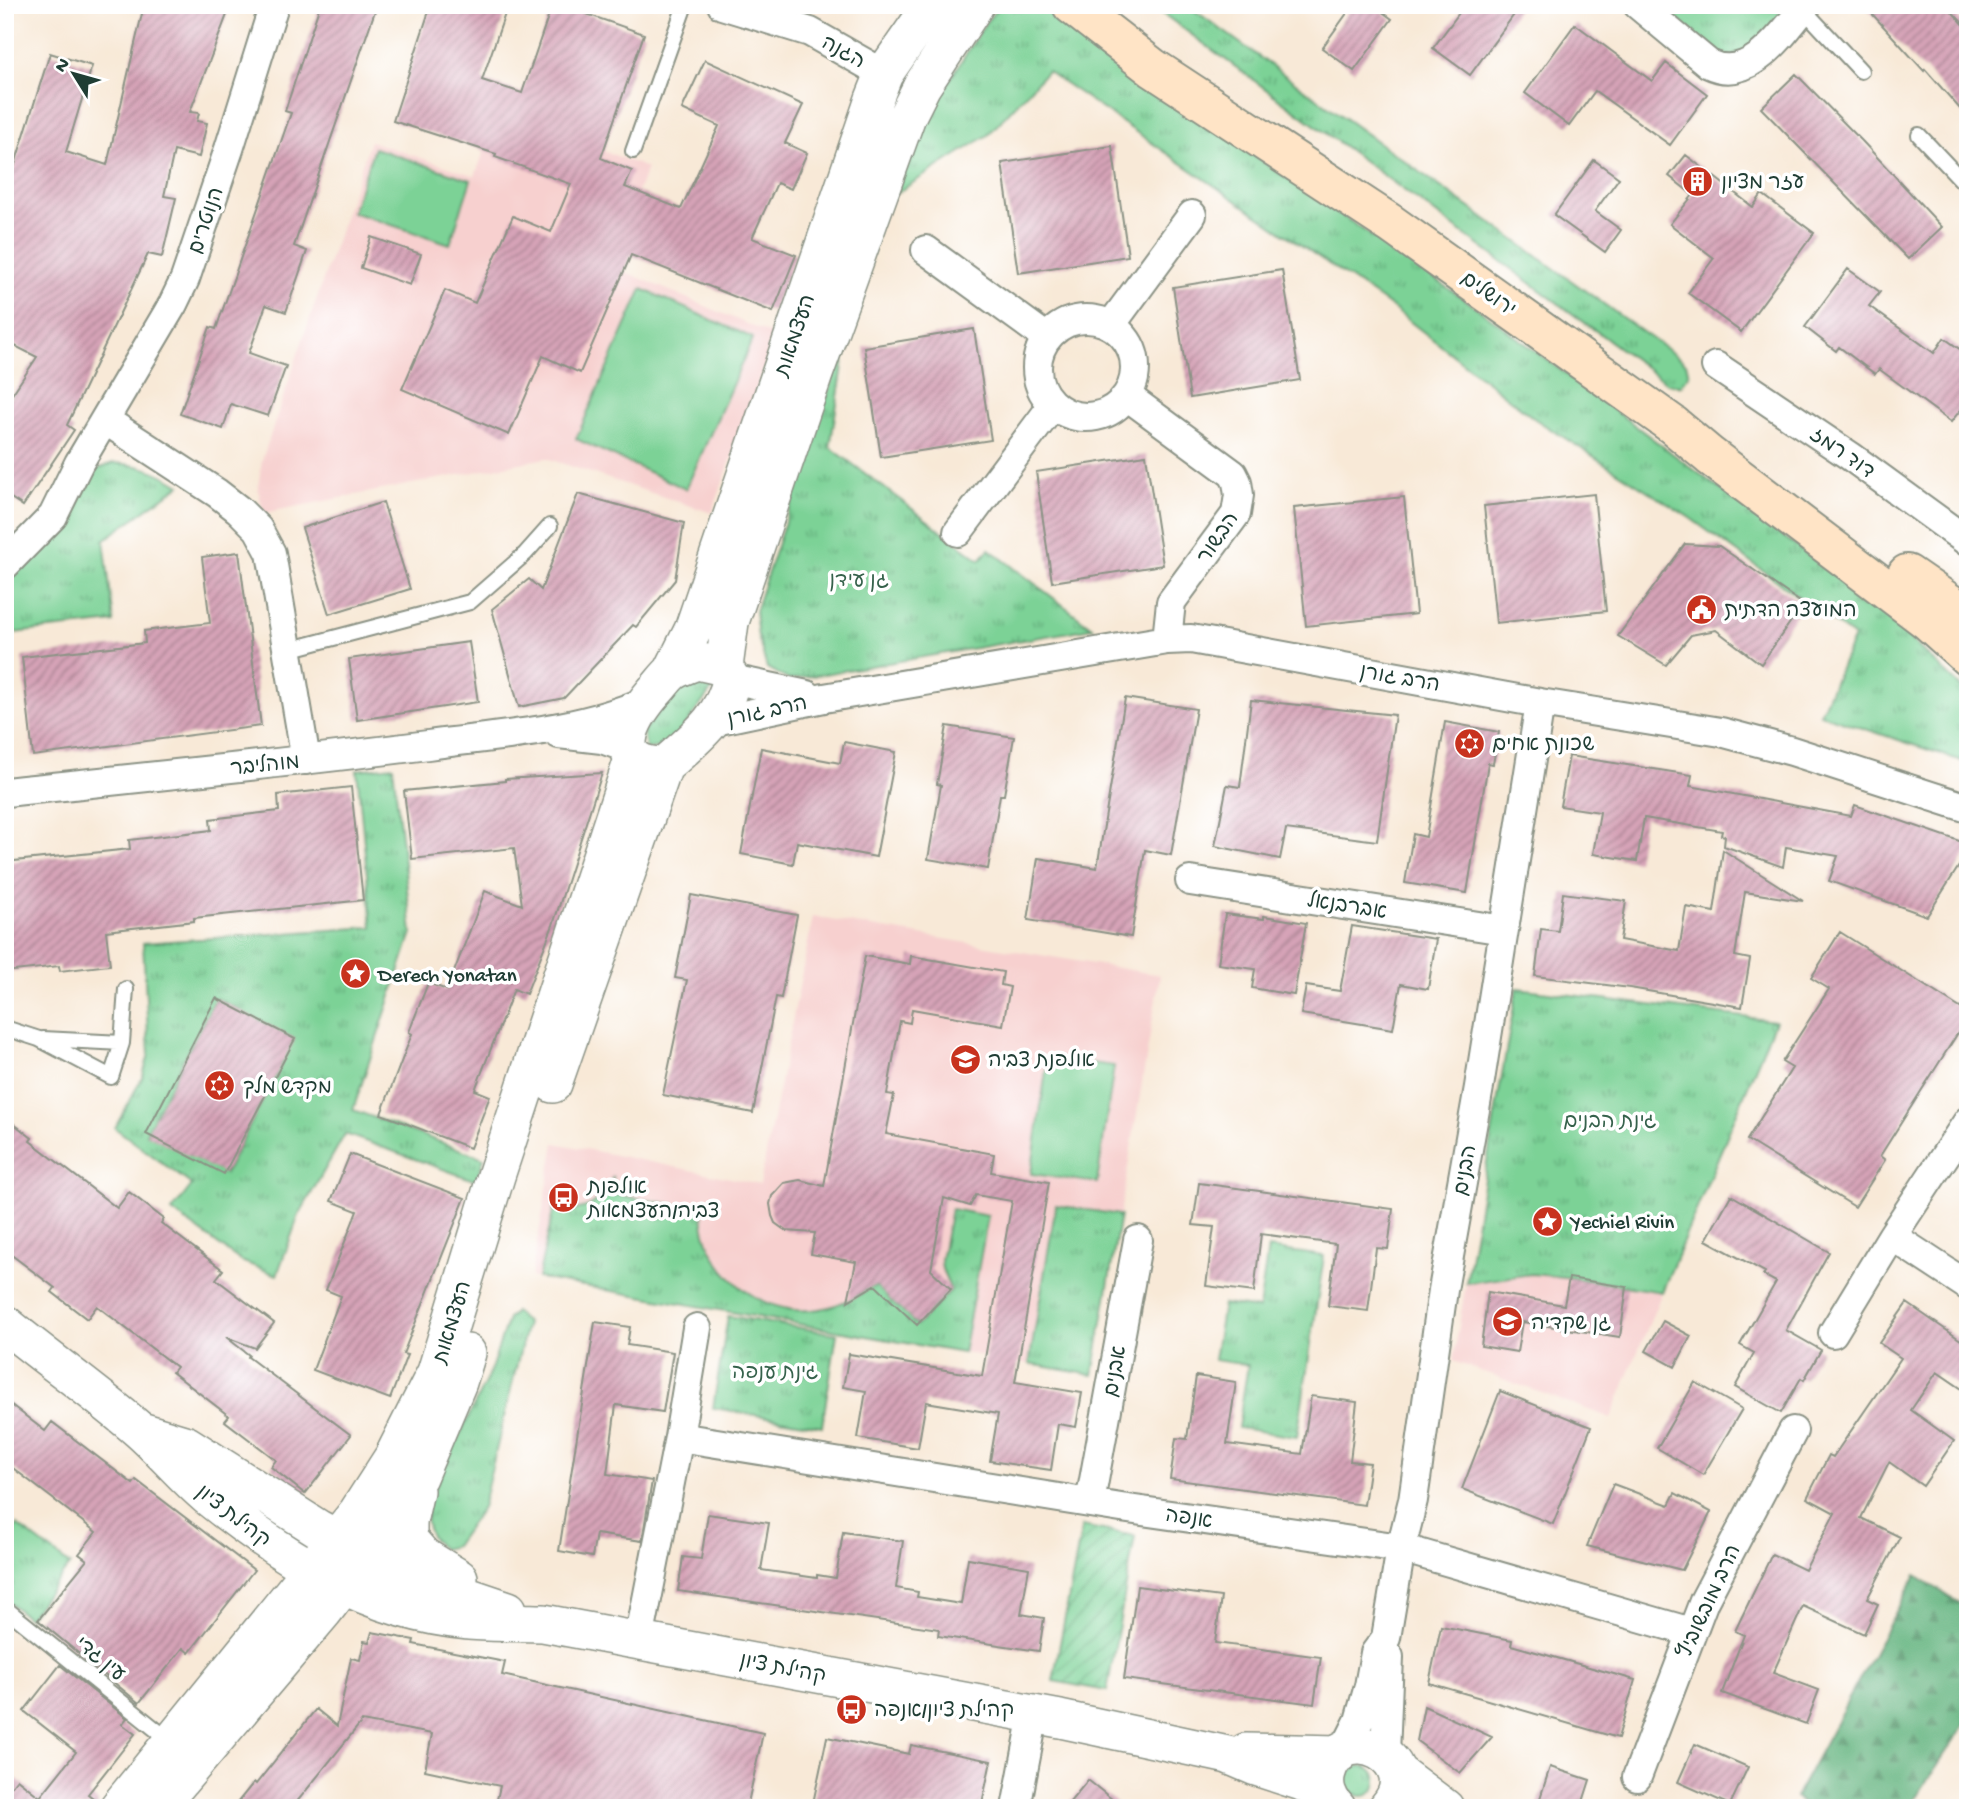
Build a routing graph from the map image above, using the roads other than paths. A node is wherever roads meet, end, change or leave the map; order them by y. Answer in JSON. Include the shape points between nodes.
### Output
{"nodes":[{"id":1,"x":274,"y":5,"type":"edge"},
{"id":2,"x":685,"y":5,"type":"edge"},
{"id":3,"x":722,"y":5,"type":"edge"},
{"id":4,"x":932,"y":5,"type":"edge"},
{"id":5,"x":975,"y":5,"type":"edge"},
{"id":6,"x":1072,"y":5,"type":"edge"},
{"id":7,"x":1114,"y":5,"type":"edge"},
{"id":8,"x":1638,"y":5,"type":"edge"},
{"id":9,"x":1805,"y":7,"type":"edge"},
{"id":10,"x":1861,"y":71,"type":"dead end"},
{"id":11,"x":884,"y":74,"type":"junction"},
{"id":12,"x":1919,"y":135,"type":"dead end"},
{"id":13,"x":633,"y":151,"type":"dead end"},
{"id":14,"x":1285,"y":155,"type":"junction"},
{"id":15,"x":1968,"y":187,"type":"edge"},
{"id":16,"x":1192,"y":215,"type":"dead end"},
{"id":17,"x":926,"y":250,"type":"dead end"},
{"id":18,"x":1111,"y":325,"type":"junction"},
{"id":19,"x":1047,"y":338,"type":"junction"},
{"id":20,"x":1716,"y":366,"type":"dead end"},
{"id":21,"x":1127,"y":396,"type":"junction"},
{"id":22,"x":1053,"y":405,"type":"junction"},
{"id":23,"x":105,"y":420,"type":"junction"},
{"id":24,"x":1689,"y":437,"type":"junction"},
{"id":25,"x":550,"y":526,"type":"dead end"},
{"id":26,"x":958,"y":533,"type":"dead end"},
{"id":27,"x":1968,"y":542,"type":"edge"},
{"id":28,"x":5,"y":565,"type":"edge"},
{"id":29,"x":1968,"y":617,"type":"edge"},
{"id":30,"x":1167,"y":640,"type":"junction"},
{"id":31,"x":288,"y":650,"type":"junction"},
{"id":32,"x":1968,"y":657,"type":"edge"},
{"id":33,"x":672,"y":672,"type":"junction"},
{"id":34,"x":728,"y":673,"type":"junction"},
{"id":35,"x":824,"y":698,"type":"junction"},
{"id":36,"x":646,"y":701,"type":"junction"},
{"id":37,"x":1540,"y":703,"type":"junction"},
{"id":38,"x":710,"y":722,"type":"junction"},
{"id":39,"x":524,"y":732,"type":"junction"},
{"id":40,"x":642,"y":758,"type":"junction"},
{"id":41,"x":306,"y":760,"type":"junction"},
{"id":42,"x":5,"y":792,"type":"edge"},
{"id":43,"x":1968,"y":808,"type":"edge"},
{"id":44,"x":1190,"y":881,"type":"dead end"},
{"id":45,"x":1504,"y":930,"type":"junction"},
{"id":46,"x":126,"y":989,"type":"dead end"},
{"id":47,"x":5,"y":1028,"type":"edge"},
{"id":48,"x":39,"y":1039,"type":"junction"},
{"id":49,"x":122,"y":1043,"type":"junction"},
{"id":50,"x":1968,"y":1121,"type":"edge"},
{"id":51,"x":1892,"y":1236,"type":"junction"},
{"id":52,"x":1138,"y":1240,"type":"dead end"},
{"id":53,"x":1968,"y":1286,"type":"edge"},
{"id":54,"x":5,"y":1324,"type":"edge"},
{"id":55,"x":697,"y":1328,"type":"dead end"},
{"id":56,"x":1833,"y":1333,"type":"dead end"},
{"id":57,"x":140,"y":1431,"type":"junction"},
{"id":58,"x":1793,"y":1431,"type":"dead end"},
{"id":59,"x":679,"y":1437,"type":"junction"},
{"id":60,"x":401,"y":1474,"type":"junction"},
{"id":61,"x":271,"y":1499,"type":"junction"},
{"id":62,"x":1090,"y":1502,"type":"junction"},
{"id":63,"x":259,"y":1535,"type":"junction"},
{"id":64,"x":352,"y":1547,"type":"junction"},
{"id":65,"x":1401,"y":1548,"type":"junction"},
{"id":66,"x":327,"y":1579,"type":"junction"},
{"id":67,"x":5,"y":1608,"type":"edge"},
{"id":68,"x":398,"y":1608,"type":"junction"},
{"id":69,"x":543,"y":1623,"type":"junction"},
{"id":70,"x":1691,"y":1632,"type":"junction"},
{"id":71,"x":1385,"y":1637,"type":"junction"},
{"id":72,"x":639,"y":1640,"type":"junction"},
{"id":73,"x":275,"y":1642,"type":"junction"},
{"id":74,"x":1034,"y":1714,"type":"junction"},
{"id":75,"x":171,"y":1741,"type":"junction"},
{"id":76,"x":1342,"y":1751,"type":"junction"},
{"id":77,"x":1228,"y":1755,"type":"junction"},
{"id":78,"x":1391,"y":1763,"type":"junction"},
{"id":79,"x":1637,"y":1777,"type":"dead end"},
{"id":80,"x":1333,"y":1802,"type":"edge"},
{"id":81,"x":118,"y":1808,"type":"edge"},
{"id":82,"x":157,"y":1808,"type":"edge"},
{"id":83,"x":1016,"y":1808,"type":"edge"},
{"id":84,"x":1387,"y":1808,"type":"edge"},
{"id":85,"x":1445,"y":1808,"type":"edge"}],
"edges":[{"from":1,"to":23,"type":"street","name":"הנוטרים","via":[[185,279]]},
{"from":2,"to":13,"type":"lane"},
{"from":3,"to":11,"type":"street","name":"הגנה","via":[[810,32]]},
{"from":4,"to":11,"type":"street","name":"העצמאות"},
{"from":5,"to":34,"type":"street","name":"העצמאות","via":[[907,116],[730,622]]},
{"from":6,"to":14,"type":"main road","name":"ירושלים","via":[[1153,68]]},
{"from":7,"to":14,"type":"main road","name":"ירושלים"},
{"from":8,"to":9,"type":"street","via":[[1721,70],[1756,61]]},
{"from":9,"to":10,"type":"lane"},
{"from":11,"to":33,"type":"street","name":"העצמאות","via":[[693,630]]},
{"from":12,"to":15,"type":"lane"},
{"from":14,"to":24,"type":"main road","name":"ירושלים","via":[[1391,224]]},
{"from":16,"to":18,"type":"street"},
{"from":17,"to":19,"type":"street"},
{"from":18,"to":19,"type":"street","via":[[1086,318],[1071,321]]},
{"from":18,"to":21,"type":"street","via":[[1134,353],[1134,384]]},
{"from":19,"to":22,"type":"street","via":[[1038,355],[1037,372],[1041,389]]},
{"from":20,"to":27,"type":"street","name":"דוד רמז"},
{"from":21,"to":22,"type":"street","via":[[1098,416],[1081,418]]},
{"from":21,"to":30,"type":"street","name":"הבשור","via":[[1233,474],[1237,482],[1236,514],[1171,602]]},
{"from":22,"to":26,"type":"street"},
{"from":23,"to":28,"type":"street","name":"הנוטרים","via":[[53,516]]},
{"from":23,"to":31,"type":"street","via":[[217,493],[258,529],[271,554]]},
{"from":24,"to":29,"type":"main road","name":"ירושלים","via":[[1717,450]]},
{"from":24,"to":32,"type":"main road","name":"ירושלים","via":[[1918,612]]},
{"from":25,"to":31,"type":"lane","via":[[470,602]]},
{"from":30,"to":35,"type":"street","name":"הרב גורן"},
{"from":30,"to":37,"type":"street","name":"הרב גורן","via":[[1224,644]]},
{"from":31,"to":41,"type":"street"},
{"from":33,"to":34,"type":"street","via":[[697,661]]},
{"from":33,"to":36,"type":"street","name":"העצמאות"},
{"from":34,"to":35,"type":"street","name":"הרב גורן"},
{"from":34,"to":38,"type":"street","name":"העצמאות","via":[[725,702]]},
{"from":35,"to":38,"type":"street","name":"הרב גורן"},
{"from":36,"to":39,"type":"street","name":"מוהליבר","via":[[620,713]]},
{"from":36,"to":40,"type":"street","name":"העצמאות","via":[[628,734]]},
{"from":37,"to":43,"type":"street","name":"הרב גורן","via":[[1721,732]]},
{"from":37,"to":45,"type":"street","name":"הבנים"},
{"from":38,"to":40,"type":"street","name":"העצמאות"},
{"from":39,"to":40,"type":"street","name":"מוהליבר","via":[[583,736]]},
{"from":39,"to":41,"type":"street","name":"מוהליבר"},
{"from":40,"to":60,"type":"street","name":"העצמאות","via":[[496,1175]]},
{"from":41,"to":42,"type":"street","name":"מוהליבר"},
{"from":44,"to":45,"type":"street","name":"אברבנאל"},
{"from":45,"to":65,"type":"street","name":"הבנים","via":[[1413,1500]]},
{"from":46,"to":49,"type":"lane"},
{"from":47,"to":48,"type":"lane"},
{"from":48,"to":49,"type":"lane"},
{"from":48,"to":49,"type":"lane","via":[[111,1077]]},
{"from":50,"to":51,"type":"street"},
{"from":51,"to":53,"type":"street"},
{"from":51,"to":56,"type":"street"},
{"from":52,"to":62,"type":"street","name":"אבנים"},
{"from":54,"to":57,"type":"street","name":"קהילת ציון"},
{"from":55,"to":59,"type":"street"},
{"from":57,"to":61,"type":"street","name":"קהילת ציון","via":[[187,1445]]},
{"from":57,"to":63,"type":"street","name":"קהילת ציון","via":[[191,1482]]},
{"from":58,"to":70,"type":"street","name":"הרב מובשוביץ"},
{"from":59,"to":62,"type":"street","name":"אנפה"},
{"from":59,"to":72,"type":"street"},
{"from":60,"to":61,"type":"street","via":[[332,1506],[296,1506]]},
{"from":60,"to":64,"type":"street","name":"העצמאות"},
{"from":60,"to":69,"type":"street","via":[[408,1539],[423,1556]]},
{"from":61,"to":64,"type":"street","name":"קהילת ציון"},
{"from":62,"to":65,"type":"street","name":"אנפה"},
{"from":63,"to":66,"type":"street","name":"קהילת ציון"},
{"from":63,"to":73,"type":"street","via":[[281,1572]]},
{"from":64,"to":66,"type":"street","name":"העצמאות"},
{"from":64,"to":69,"type":"street","name":"קהילת ציון","via":[[428,1583]]},
{"from":65,"to":70,"type":"street","name":"אנפה"},
{"from":65,"to":71,"type":"street","name":"הבנים"},
{"from":66,"to":68,"type":"street","name":"קהילת ציון"},
{"from":66,"to":73,"type":"street","name":"העצמאות"},
{"from":67,"to":75,"type":"lane","name":"עין גדי"},
{"from":68,"to":69,"type":"street","name":"קהילת ציון","via":[[467,1621]]},
{"from":68,"to":73,"type":"street","via":[[352,1616],[321,1631]]},
{"from":69,"to":72,"type":"street","name":"קהילת ציון"},
{"from":70,"to":79,"type":"street","name":"הרב מובשוביץ"},
{"from":71,"to":76,"type":"street","name":"הבנים","via":[[1375,1653],[1359,1721]]},
{"from":71,"to":78,"type":"street","name":"הבנים","via":[[1390,1654]]},
{"from":72,"to":74,"type":"street","name":"קהילת ציון"},
{"from":73,"to":75,"type":"street","name":"העצמאות"},
{"from":73,"to":82,"type":"street","name":"העצמאות"},
{"from":74,"to":77,"type":"street","name":"קהילת ציון"},
{"from":74,"to":83,"type":"street"},
{"from":75,"to":81,"type":"street","name":"העצמאות"},
{"from":76,"to":77,"type":"street","name":"קהילת ציון"},
{"from":76,"to":78,"type":"street","name":"קהילת ציון","via":[[1366,1746]]},
{"from":76,"to":80,"type":"street","via":[[1326,1777]]},
{"from":77,"to":80,"type":"street","name":"קהילת ציון","via":[[1282,1774]]},
{"from":78,"to":84,"type":"street","via":[[1397,1792]]},
{"from":78,"to":85,"type":"street"}]}
